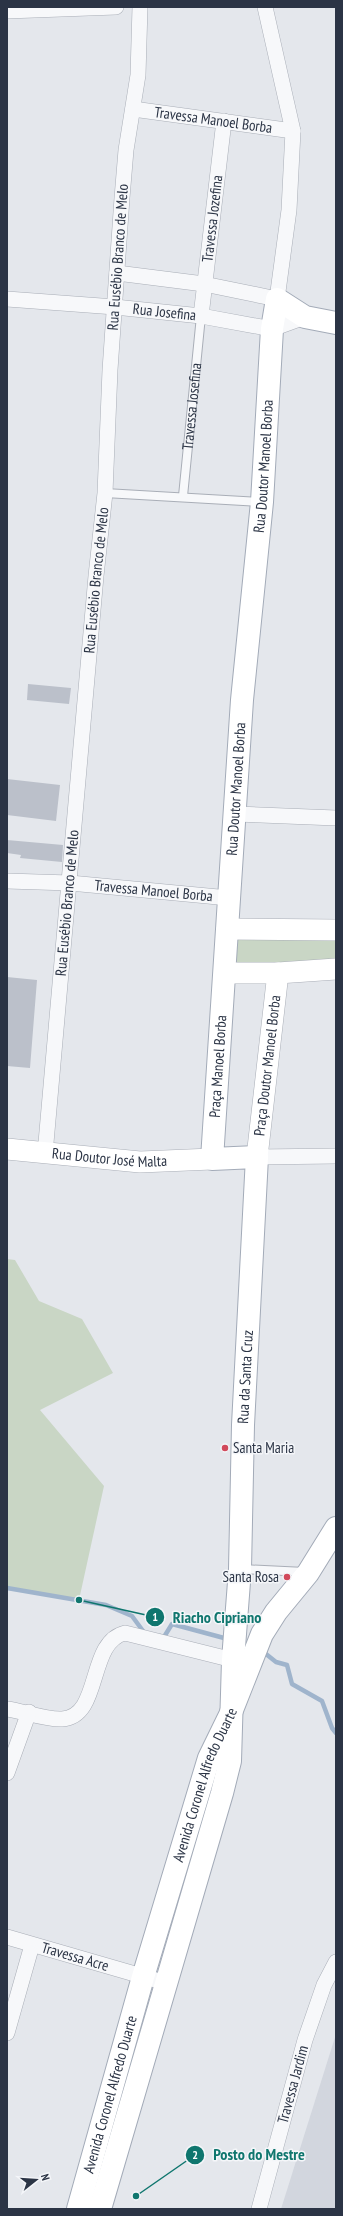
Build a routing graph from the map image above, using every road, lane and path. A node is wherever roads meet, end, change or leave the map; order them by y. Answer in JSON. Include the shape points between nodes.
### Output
{"nodes":[{"id":1,"x":116,"y":7,"type":"edge"},
{"id":2,"x":140,"y":7,"type":"edge"},
{"id":3,"x":265,"y":7,"type":"edge"},
{"id":4,"x":7,"y":11,"type":"edge"},
{"id":5,"x":133,"y":109,"type":"junction"},
{"id":6,"x":224,"y":121,"type":"junction"},
{"id":7,"x":292,"y":131,"type":"junction"},
{"id":8,"x":117,"y":273,"type":"junction"},
{"id":9,"x":204,"y":284,"type":"junction"},
{"id":10,"x":7,"y":299,"type":"edge"},
{"id":11,"x":277,"y":299,"type":"junction"},
{"id":12,"x":115,"y":307,"type":"junction"},
{"id":13,"x":201,"y":316,"type":"junction"},
{"id":14,"x":305,"y":317,"type":"junction"},
{"id":15,"x":336,"y":323,"type":"edge"},
{"id":16,"x":272,"y":329,"type":"junction"},
{"id":17,"x":105,"y":493,"type":"junction"},
{"id":18,"x":183,"y":496,"type":"junction"},
{"id":19,"x":262,"y":502,"type":"junction"},
{"id":20,"x":235,"y":814,"type":"junction"},
{"id":21,"x":336,"y":818,"type":"edge"},
{"id":22,"x":7,"y":881,"type":"edge"},
{"id":23,"x":70,"y":883,"type":"junction"},
{"id":24,"x":229,"y":898,"type":"junction"},
{"id":25,"x":227,"y":929,"type":"junction"},
{"id":26,"x":336,"y":930,"type":"edge"},
{"id":27,"x":336,"y":969,"type":"edge"},
{"id":28,"x":226,"y":973,"type":"junction"},
{"id":29,"x":278,"y":973,"type":"junction"},
{"id":30,"x":7,"y":1149,"type":"edge"},
{"id":31,"x":45,"y":1154,"type":"junction"},
{"id":32,"x":336,"y":1156,"type":"edge"},
{"id":33,"x":257,"y":1157,"type":"junction"},
{"id":34,"x":212,"y":1159,"type":"junction"},
{"id":35,"x":336,"y":1528,"type":"edge"},
{"id":36,"x":240,"y":1569,"type":"junction"},
{"id":37,"x":308,"y":1573,"type":"junction"},
{"id":38,"x":233,"y":1660,"type":"junction"},
{"id":39,"x":7,"y":1709,"type":"edge"},
{"id":40,"x":29,"y":1712,"type":"junction"},
{"id":41,"x":230,"y":1716,"type":"junction"},
{"id":42,"x":7,"y":1773,"type":"edge"},
{"id":43,"x":7,"y":1937,"type":"edge"},
{"id":44,"x":32,"y":1945,"type":"junction"},
{"id":45,"x":336,"y":1962,"type":"edge"},
{"id":46,"x":143,"y":1977,"type":"junction"},
{"id":47,"x":166,"y":1984,"type":"junction"},
{"id":48,"x":7,"y":2033,"type":"edge"},
{"id":49,"x":78,"y":2209,"type":"edge"},
{"id":50,"x":100,"y":2209,"type":"edge"},
{"id":51,"x":259,"y":2209,"type":"edge"}],
"edges":[{"from":1,"to":4,"type":"street"},
{"from":2,"to":5,"type":"street","name":"Rua Eusébio Branco de Melo","via":[[138,67]]},
{"from":3,"to":7,"type":"street","name":"Rua Doutor Manoel Borba"},
{"from":5,"to":6,"type":"street","name":"Travessa Manoel Borba"},
{"from":5,"to":8,"type":"street","name":"Rua Eusébio Branco de Melo","via":[[126,150]]},
{"from":6,"to":7,"type":"street","name":"Travessa Manoel Borba"},
{"from":6,"to":9,"type":"street","name":"Travessa Jozefina"},
{"from":7,"to":11,"type":"street","name":"Rua Doutor Manoel Borba","via":[[289,210]]},
{"from":8,"to":9,"type":"street"},
{"from":8,"to":12,"type":"street","name":"Rua Eusébio Branco de Melo"},
{"from":9,"to":11,"type":"street"},
{"from":9,"to":13,"type":"street","name":"Travessa Jozefina"},
{"from":10,"to":12,"type":"street","name":"Rua Josefina"},
{"from":11,"to":14,"type":"main road"},
{"from":11,"to":16,"type":"main road","name":"Rua Doutor Manoel Borba"},
{"from":12,"to":13,"type":"street","name":"Rua Josefina"},
{"from":12,"to":17,"type":"street","name":"Rua Eusébio Branco de Melo"},
{"from":13,"to":16,"type":"street","name":"Rua Josefina"},
{"from":13,"to":18,"type":"lane","name":"Travessa Josefina"},
{"from":14,"to":15,"type":"main road"},
{"from":14,"to":16,"type":"street"},
{"from":16,"to":19,"type":"main road","name":"Rua Doutor Manoel Borba"},
{"from":17,"to":18,"type":"lane"},
{"from":17,"to":23,"type":"street","name":"Rua Eusébio Branco de Melo"},
{"from":18,"to":19,"type":"lane"},
{"from":19,"to":20,"type":"main road","name":"Rua Doutor Manoel Borba","via":[[242,700]]},
{"from":20,"to":21,"type":"street"},
{"from":20,"to":24,"type":"main road","name":"Rua Doutor Manoel Borba"},
{"from":22,"to":23,"type":"street","name":"Travessa Manoel Borba"},
{"from":23,"to":24,"type":"street","name":"Travessa Manoel Borba"},
{"from":23,"to":31,"type":"street","name":"Rua Eusébio Branco de Melo"},
{"from":24,"to":25,"type":"main road","name":"Rua Doutor Manoel Borba"},
{"from":25,"to":26,"type":"street"},
{"from":25,"to":28,"type":"main road","name":"Praça Manoel Borba"},
{"from":27,"to":29,"type":"street"},
{"from":28,"to":29,"type":"street"},
{"from":28,"to":34,"type":"main road","name":"Praça Manoel Borba"},
{"from":29,"to":33,"type":"street","name":"Praça Doutor Manoel Borba"},
{"from":30,"to":31,"type":"street","name":"Rua Doutor José Malta"},
{"from":31,"to":34,"type":"street","name":"Rua Doutor José Malta","via":[[140,1162]]},
{"from":32,"to":33,"type":"street"},
{"from":33,"to":34,"type":"main road"},
{"from":33,"to":36,"type":"main road","name":"Rua da Santa Cruz"},
{"from":35,"to":37,"type":"main road"},
{"from":36,"to":37,"type":"lane"},
{"from":36,"to":38,"type":"main road","name":"Rua da Santa Cruz"},
{"from":37,"to":41,"type":"main road","via":[[276,1612],[262,1634]]},
{"from":38,"to":40,"type":"street","via":[[136,1634],[117,1635],[104,1649],[87,1698],[78,1713],[61,1719]]},
{"from":38,"to":41,"type":"main road","name":"Rua da Santa Cruz"},
{"from":39,"to":40,"type":"street"},
{"from":40,"to":42,"type":"street"},
{"from":41,"to":46,"type":"main road","name":"Avenida Coronel Alfredo Duarte","via":[[209,1758]]},
{"from":41,"to":47,"type":"main road","name":"Avenida Coronel Alfredo Duarte","via":[[230,1761]]},
{"from":43,"to":44,"type":"street","name":"Travessa Acre"},
{"from":44,"to":46,"type":"street","name":"Travessa Acre"},
{"from":44,"to":48,"type":"street"},
{"from":45,"to":51,"type":"street","name":"Travessa Jardim","via":[[324,1984],[305,2040]]},
{"from":46,"to":47,"type":"street","name":"Travessa Acre"},
{"from":46,"to":49,"type":"main road","name":"Avenida Coronel Alfredo Duarte"},
{"from":47,"to":50,"type":"main road","name":"Avenida Coronel Alfredo Duarte"}]}
